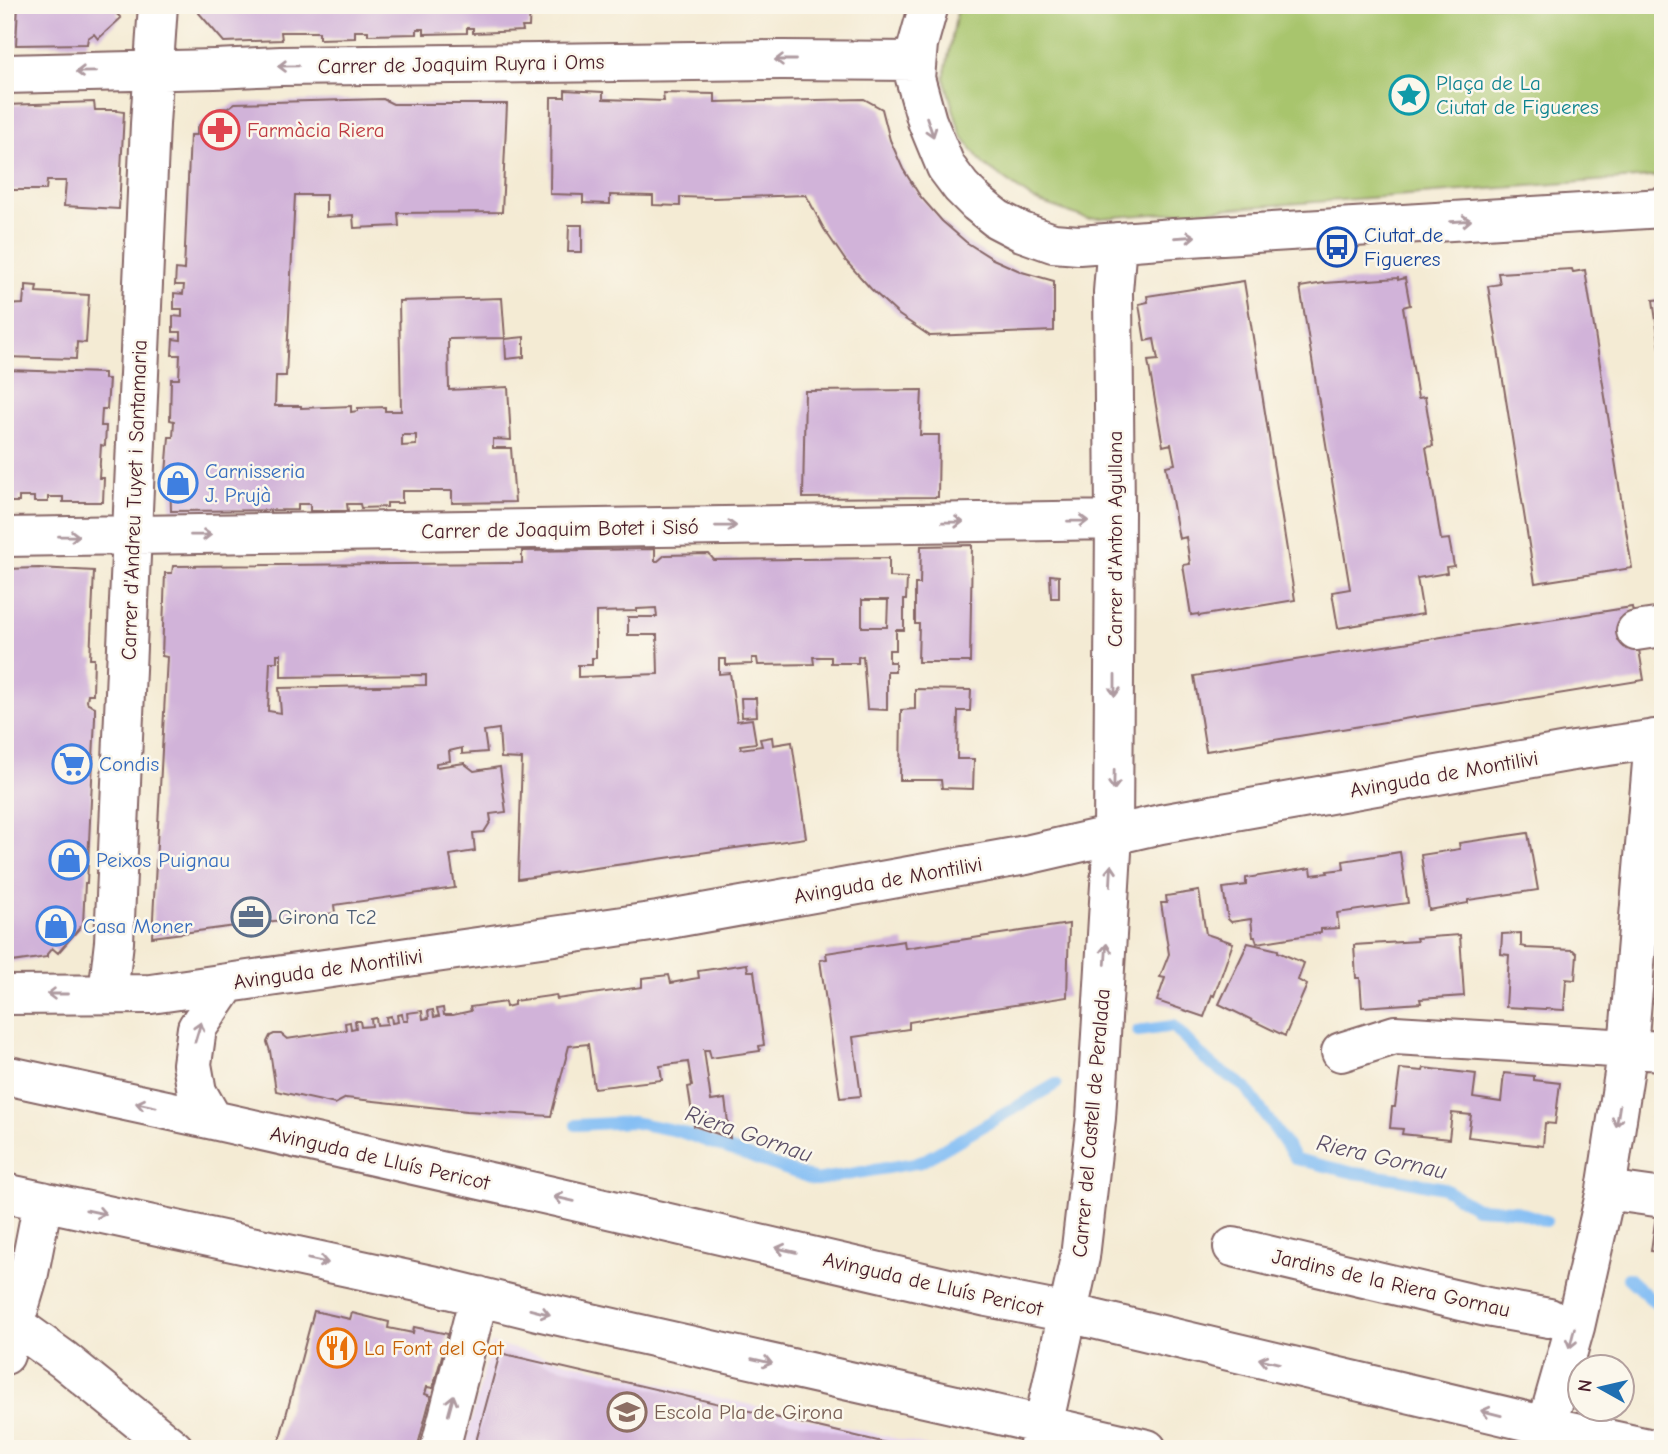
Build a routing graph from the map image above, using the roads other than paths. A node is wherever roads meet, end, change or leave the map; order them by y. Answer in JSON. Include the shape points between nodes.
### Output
{"nodes":[{"id":1,"x":158,"y":5,"type":"edge"},
{"id":2,"x":929,"y":5,"type":"edge"},
{"id":3,"x":916,"y":61,"type":"junction"},
{"id":4,"x":154,"y":70,"type":"junction"},
{"id":5,"x":5,"y":74,"type":"edge"},
{"id":6,"x":1663,"y":208,"type":"edge"},
{"id":7,"x":1117,"y":242,"type":"junction"},
{"id":8,"x":1115,"y":520,"type":"junction"},
{"id":9,"x":133,"y":536,"type":"junction"},
{"id":10,"x":5,"y":537,"type":"edge"},
{"id":11,"x":1658,"y":739,"type":"edge"},
{"id":12,"x":1113,"y":835,"type":"junction"},
{"id":13,"x":227,"y":984,"type":"junction"},
{"id":14,"x":108,"y":994,"type":"junction"},
{"id":15,"x":5,"y":995,"type":"edge"},
{"id":16,"x":1645,"y":1049,"type":"edge"},
{"id":17,"x":1340,"y":1052,"type":"dead end"},
{"id":18,"x":5,"y":1075,"type":"edge"},
{"id":19,"x":213,"y":1120,"type":"junction"},
{"id":20,"x":1606,"y":1190,"type":"junction"},
{"id":21,"x":5,"y":1192,"type":"edge"},
{"id":22,"x":1663,"y":1198,"type":"edge"},
{"id":23,"x":43,"y":1201,"type":"junction"},
{"id":24,"x":1233,"y":1247,"type":"dead end"},
{"id":25,"x":479,"y":1296,"type":"junction"},
{"id":26,"x":1068,"y":1313,"type":"junction"},
{"id":27,"x":1549,"y":1318,"type":"dead end"},
{"id":28,"x":9,"y":1340,"type":"edge"},
{"id":29,"x":1040,"y":1437,"type":"edge"},
{"id":30,"x":1544,"y":1438,"type":"edge"},
{"id":31,"x":174,"y":1449,"type":"edge"},
{"id":32,"x":440,"y":1449,"type":"edge"},
{"id":33,"x":1147,"y":1449,"type":"edge"},
{"id":34,"x":1653,"y":1449,"type":"edge"}],
"edges":[{"from":1,"to":4,"type":"street","name":"Carrer d'Andreu Tuyet i Santamaria"},
{"from":2,"to":3,"type":"street"},
{"from":3,"to":4,"type":"street","name":"Carrer de Joaquim Ruyra i Oms","one_way":true},
{"from":3,"to":7,"type":"street","one_way":true,"via":[[915,78],[937,148],[946,167],[977,203],[1022,232],[1054,243]]},
{"from":4,"to":5,"type":"street","name":"Carrer de Joaquim Ruyra i Oms","one_way":true},
{"from":4,"to":9,"type":"street","name":"Carrer d'Andreu Tuyet i Santamaria"},
{"from":7,"to":6,"type":"street","one_way":true},
{"from":7,"to":8,"type":"street","name":"Carrer d'Anton Agullana","via":[[1113,292]]},
{"from":9,"to":8,"type":"street","name":"Carrer de Joaquim Botet i Sisó","one_way":true},
{"from":8,"to":12,"type":"street","name":"Carrer d'Anton Agullana","one_way":true},
{"from":10,"to":9,"type":"street","name":"Carrer de Joaquim Botet i Sisó","one_way":true},
{"from":9,"to":14,"type":"street","name":"Carrer d'Andreu Tuyet i Santamaria"},
{"from":11,"to":12,"type":"street","name":"Avinguda de Montilivi"},
{"from":11,"to":16,"type":"street"},
{"from":12,"to":13,"type":"street","name":"Avinguda de Montilivi","via":[[658,921]]},
{"from":26,"to":12,"type":"street","name":"Carrer del Castell de Peralada","one_way":true,"via":[[1080,1257],[1096,1118]]},
{"from":13,"to":14,"type":"street","name":"Avinguda de Montilivi","via":[[151,994]]},
{"from":19,"to":13,"type":"street","one_way":true,"via":[[197,1092],[192,1064],[197,1028]]},
{"from":14,"to":15,"type":"street","one_way":true},
{"from":16,"to":17,"type":"street","via":[[1395,1035]]},
{"from":16,"to":20,"type":"street","one_way":true},
{"from":19,"to":18,"type":"street","name":"Avinguda de Lluís Pericot","one_way":true},
{"from":26,"to":19,"type":"street","name":"Avinguda de Lluís Pericot","one_way":true},
{"from":20,"to":22,"type":"street"},
{"from":20,"to":30,"type":"street","one_way":true},
{"from":21,"to":23,"type":"street"},
{"from":23,"to":25,"type":"street","one_way":true},
{"from":23,"to":28,"type":"street","via":[[28,1278]]},
{"from":24,"to":27,"type":"street","name":"Jardins de la Riera Gornau"},
{"from":25,"to":29,"type":"street","one_way":true},
{"from":32,"to":25,"type":"street","one_way":true},
{"from":26,"to":29,"type":"street","name":"Carrer del Castell de Peralada"},
{"from":30,"to":26,"type":"street","name":"Avinguda de Lluís Pericot","one_way":true},
{"from":28,"to":31,"type":"street","via":[[64,1360]]},
{"from":29,"to":33,"type":"street"},
{"from":30,"to":34,"type":"street","name":"Avinguda de Lluís Pericot"}]}
